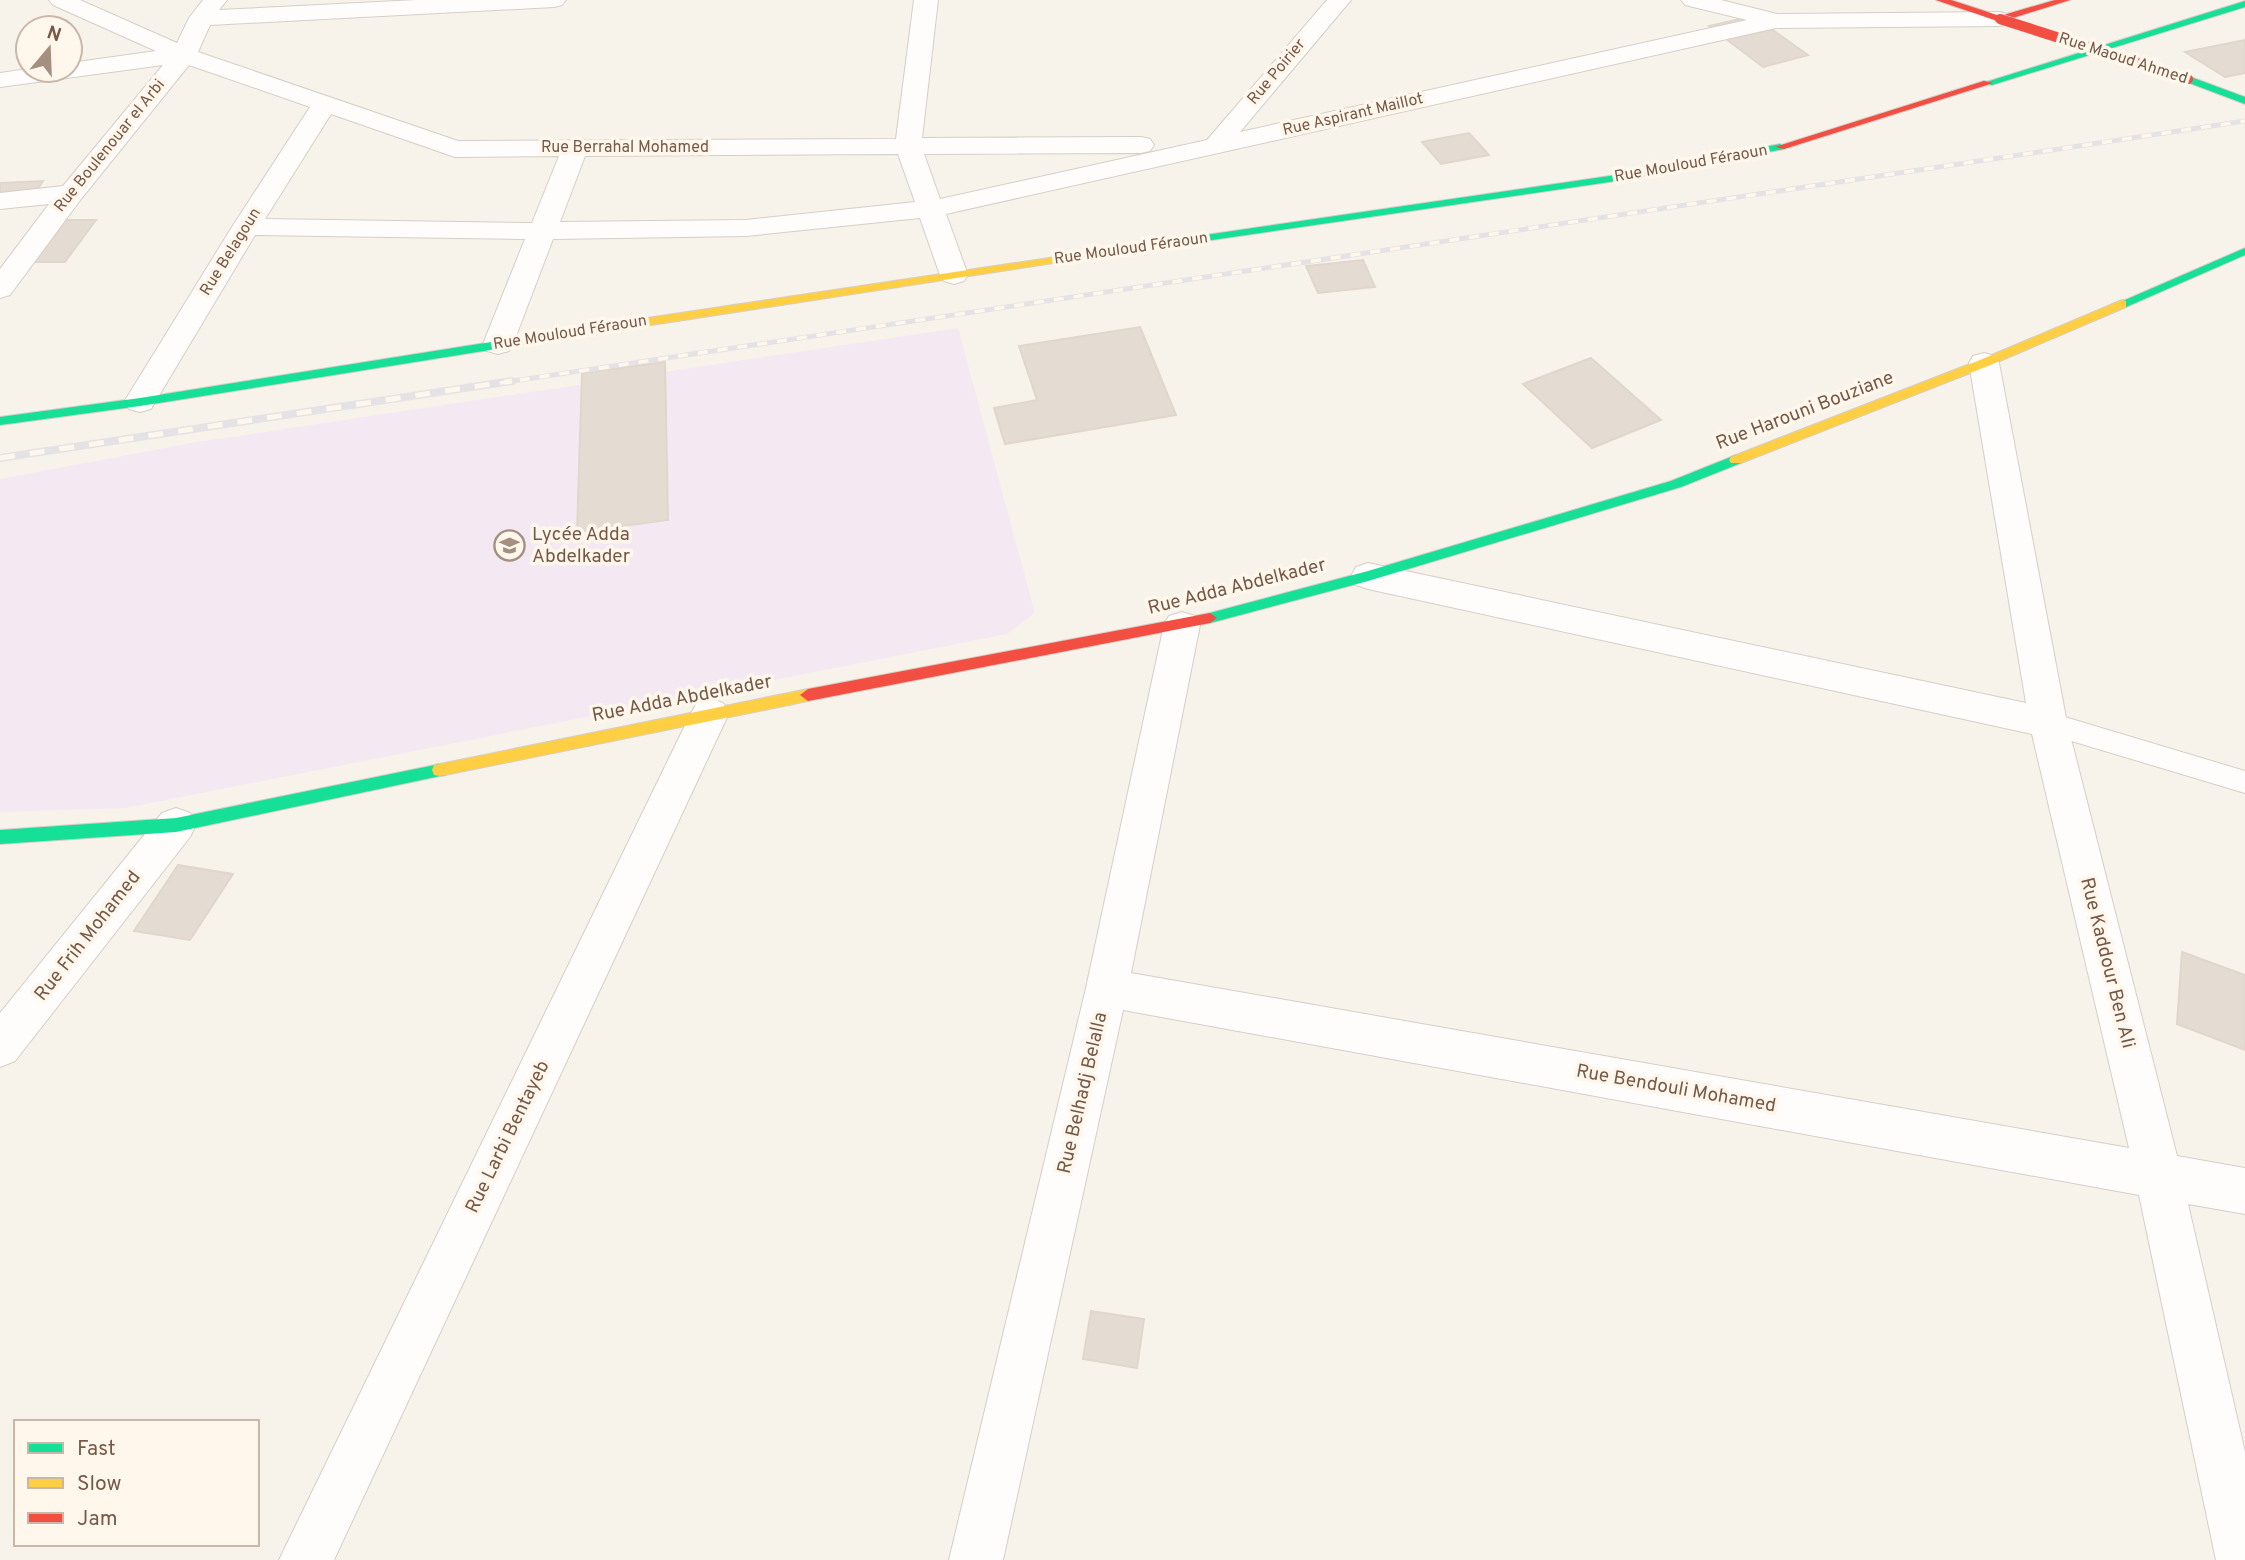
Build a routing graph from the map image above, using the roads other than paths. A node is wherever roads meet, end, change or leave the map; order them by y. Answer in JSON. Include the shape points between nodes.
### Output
{"nodes":[{"id":1,"x":61,"y":0,"type":"edge"},
{"id":2,"x":554,"y":0,"type":"edge"},
{"id":3,"x":926,"y":0,"type":"edge"},
{"id":4,"x":1339,"y":0,"type":"edge"},
{"id":5,"x":1693,"y":0,"type":"edge"},
{"id":6,"x":1941,"y":0,"type":"edge"},
{"id":7,"x":2065,"y":0,"type":"edge"},
{"id":8,"x":2245,"y":4,"type":"edge"},
{"id":9,"x":208,"y":9,"type":"edge"},
{"id":10,"x":2000,"y":19,"type":"junction"},
{"id":11,"x":1776,"y":21,"type":"junction"},
{"id":12,"x":184,"y":55,"type":"junction"},
{"id":13,"x":0,"y":80,"type":"edge"},
{"id":14,"x":2245,"y":101,"type":"edge"},
{"id":15,"x":325,"y":104,"type":"junction"},
{"id":16,"x":1216,"y":145,"type":"junction"},
{"id":17,"x":908,"y":146,"type":"junction"},
{"id":18,"x":575,"y":148,"type":"junction"},
{"id":19,"x":71,"y":192,"type":"junction"},
{"id":20,"x":0,"y":201,"type":"edge"},
{"id":21,"x":930,"y":209,"type":"junction"},
{"id":22,"x":246,"y":227,"type":"junction"},
{"id":23,"x":543,"y":231,"type":"junction"},
{"id":24,"x":2245,"y":251,"type":"edge"},
{"id":25,"x":954,"y":275,"type":"junction"},
{"id":26,"x":0,"y":289,"type":"edge"},
{"id":27,"x":498,"y":344,"type":"junction"},
{"id":28,"x":1984,"y":363,"type":"junction"},
{"id":29,"x":140,"y":402,"type":"junction"},
{"id":30,"x":0,"y":421,"type":"edge"},
{"id":31,"x":1368,"y":576,"type":"junction"},
{"id":32,"x":1182,"y":625,"type":"junction"},
{"id":33,"x":710,"y":713,"type":"junction"},
{"id":34,"x":2048,"y":723,"type":"junction"},
{"id":35,"x":2245,"y":782,"type":"edge"},
{"id":36,"x":176,"y":825,"type":"junction"},
{"id":37,"x":0,"y":837,"type":"edge"},
{"id":38,"x":1107,"y":988,"type":"junction"},
{"id":39,"x":0,"y":1047,"type":"edge"},
{"id":40,"x":2158,"y":1174,"type":"junction"},
{"id":41,"x":2245,"y":1191,"type":"edge"},
{"id":42,"x":306,"y":1560,"type":"edge"},
{"id":43,"x":976,"y":1560,"type":"edge"},
{"id":44,"x":2243,"y":1560,"type":"edge"}],
"edges":[{"from":1,"to":12,"type":"street","name":"Rue Berrahal Mohamed"},
{"from":2,"to":9,"type":"street"},
{"from":3,"to":17,"type":"street"},
{"from":4,"to":16,"type":"street","name":"Rue Poirier"},
{"from":5,"to":11,"type":"street"},
{"from":6,"to":10,"type":"main road","name":"Rue Maoud Ahmed"},
{"from":7,"to":10,"type":"main road"},
{"from":8,"to":25,"type":"main road","name":"Rue Mouloud Féraoun","via":[[1762,153]]},
{"from":9,"to":12,"type":"street","name":"Rue Boulenouar el Arbi"},
{"from":10,"to":11,"type":"street"},
{"from":10,"to":14,"type":"main road","name":"Rue Maoud Ahmed","bridge":true},
{"from":11,"to":16,"type":"street","name":"Rue Aspirant Maillot"},
{"from":12,"to":13,"type":"street"},
{"from":12,"to":15,"type":"street","name":"Rue Berrahal Mohamed"},
{"from":12,"to":19,"type":"street","name":"Rue Boulenouar el Arbi"},
{"from":15,"to":18,"type":"street","name":"Rue Berrahal Mohamed","via":[[455,149]]},
{"from":15,"to":22,"type":"street","name":"Rue Belagoun"},
{"from":16,"to":17,"type":"street","name":"Rue Berrahal Mohamed"},
{"from":16,"to":21,"type":"street","name":"Rue Aspirant Maillot"},
{"from":17,"to":18,"type":"street","name":"Rue Berrahal Mohamed"},
{"from":17,"to":21,"type":"street"},
{"from":18,"to":23,"type":"street"},
{"from":19,"to":20,"type":"street"},
{"from":19,"to":26,"type":"street","name":"Rue Boulenouar el Arbi"},
{"from":21,"to":23,"type":"street","name":"Rue Aspirant Maillot","via":[[746,228]]},
{"from":21,"to":25,"type":"street"},
{"from":22,"to":23,"type":"street","name":"Rue Aspirant Maillot"},
{"from":22,"to":29,"type":"street","name":"Rue Belagoun"},
{"from":23,"to":27,"type":"street"},
{"from":24,"to":28,"type":"main road","name":"Rue Harouni Bouziane"},
{"from":25,"to":27,"type":"main road","name":"Rue Mouloud Féraoun"},
{"from":27,"to":29,"type":"main road","name":"Rue Mouloud Féraoun"},
{"from":28,"to":31,"type":"main road","name":"Rue Harouni Bouziane","via":[[1676,484]]},
{"from":28,"to":34,"type":"street","name":"Rue Kaddour Ben Ali"},
{"from":29,"to":30,"type":"main road","name":"Rue Mouloud Féraoun"},
{"from":31,"to":32,"type":"main road","name":"Rue Adda Abdelkader"},
{"from":31,"to":34,"type":"street"},
{"from":32,"to":33,"type":"main road","name":"Rue Adda Abdelkader"},
{"from":32,"to":38,"type":"street","name":"Rue Belhadj Belalla"},
{"from":33,"to":36,"type":"main road","name":"Rue Adda Abdelkader"},
{"from":33,"to":42,"type":"street","name":"Rue Larbi Bentayeb"},
{"from":34,"to":35,"type":"lane"},
{"from":34,"to":40,"type":"street","name":"Rue Kaddour Ben Ali"},
{"from":36,"to":37,"type":"main road","name":"Rue Adda Abdelkader"},
{"from":36,"to":39,"type":"street","name":"Rue Frih Mohamed"},
{"from":38,"to":40,"type":"street","name":"Rue Bendouli Mohamed"},
{"from":38,"to":43,"type":"street","name":"Rue Belhadj Belalla"},
{"from":40,"to":41,"type":"street","name":"Rue Bendouli Mohamed"},
{"from":40,"to":44,"type":"street","name":"Rue Kaddour Ben Ali"}]}
